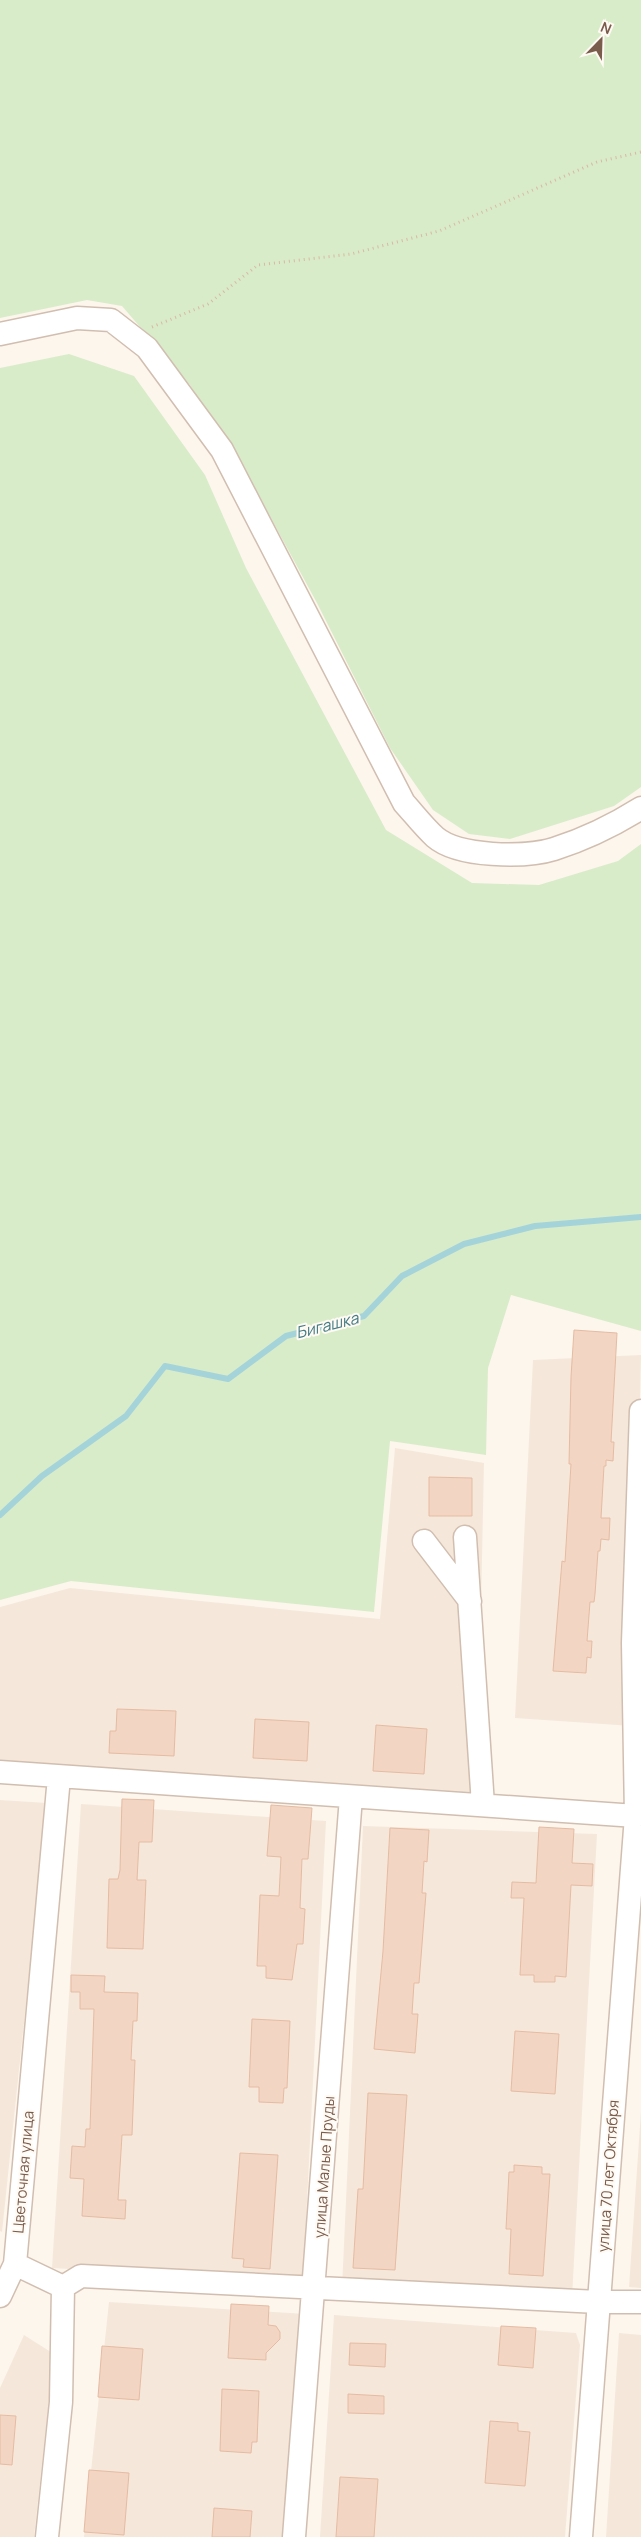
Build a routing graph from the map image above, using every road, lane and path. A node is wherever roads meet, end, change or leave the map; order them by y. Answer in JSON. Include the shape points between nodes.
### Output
{"nodes":[{"id":1,"x":641,"y":152,"type":"edge"},
{"id":2,"x":0,"y":334,"type":"edge"},
{"id":3,"x":131,"y":336,"type":"junction"},
{"id":4,"x":641,"y":808,"type":"edge"},
{"id":5,"x":641,"y":1411,"type":"edge"},
{"id":6,"x":466,"y":1537,"type":"dead end"},
{"id":7,"x":424,"y":1541,"type":"dead end"},
{"id":8,"x":470,"y":1601,"type":"junction"},
{"id":9,"x":637,"y":1642,"type":"edge"},
{"id":10,"x":0,"y":1772,"type":"edge"},
{"id":11,"x":59,"y":1777,"type":"junction"},
{"id":12,"x":351,"y":1797,"type":"junction"},
{"id":13,"x":483,"y":1805,"type":"junction"},
{"id":14,"x":636,"y":1816,"type":"junction"},
{"id":15,"x":637,"y":1863,"type":"edge"},
{"id":16,"x":10,"y":2250,"type":"edge"},
{"id":17,"x":63,"y":2287,"type":"junction"},
{"id":18,"x":315,"y":2288,"type":"junction"},
{"id":19,"x":0,"y":2296,"type":"edge"},
{"id":20,"x":598,"y":2302,"type":"junction"},
{"id":21,"x":641,"y":2302,"type":"edge"},
{"id":22,"x":47,"y":2537,"type":"edge"},
{"id":23,"x":294,"y":2537,"type":"edge"},
{"id":24,"x":581,"y":2537,"type":"edge"}],
"edges":[{"from":1,"to":3,"type":"path","via":[[597,162],[439,231],[351,254],[258,265],[208,304]]},
{"from":2,"to":3,"type":"street","via":[[77,318],[110,320]]},
{"from":3,"to":4,"type":"street","via":[[147,348],[222,450],[404,803],[436,838],[466,852],[508,854],[552,849],[616,824]]},
{"from":5,"to":9,"type":"street","name":"улица 70 лет Октября"},
{"from":6,"to":8,"type":"street"},
{"from":7,"to":8,"type":"street"},
{"from":8,"to":13,"type":"street"},
{"from":9,"to":14,"type":"street","name":"улица 70 лет Октября"},
{"from":10,"to":11,"type":"street"},
{"from":11,"to":12,"type":"street"},
{"from":11,"to":16,"type":"street","name":"Цветочная улица"},
{"from":12,"to":13,"type":"street"},
{"from":12,"to":18,"type":"street","name":"улица Малые Пруды"},
{"from":13,"to":14,"type":"street"},
{"from":14,"to":15,"type":"street","name":"улица 70 лет Октября"},
{"from":15,"to":20,"type":"street","name":"улица 70 лет Октября"},
{"from":16,"to":17,"type":"street"},
{"from":16,"to":19,"type":"street","name":"Цветочная улица"},
{"from":17,"to":18,"type":"street","via":[[81,2276]]},
{"from":17,"to":22,"type":"street","via":[[61,2402]]},
{"from":18,"to":20,"type":"street"},
{"from":18,"to":23,"type":"street","name":"улица Малые Пруды"},
{"from":20,"to":21,"type":"street"},
{"from":20,"to":24,"type":"street","name":"улица 70 лет Октября"}]}
